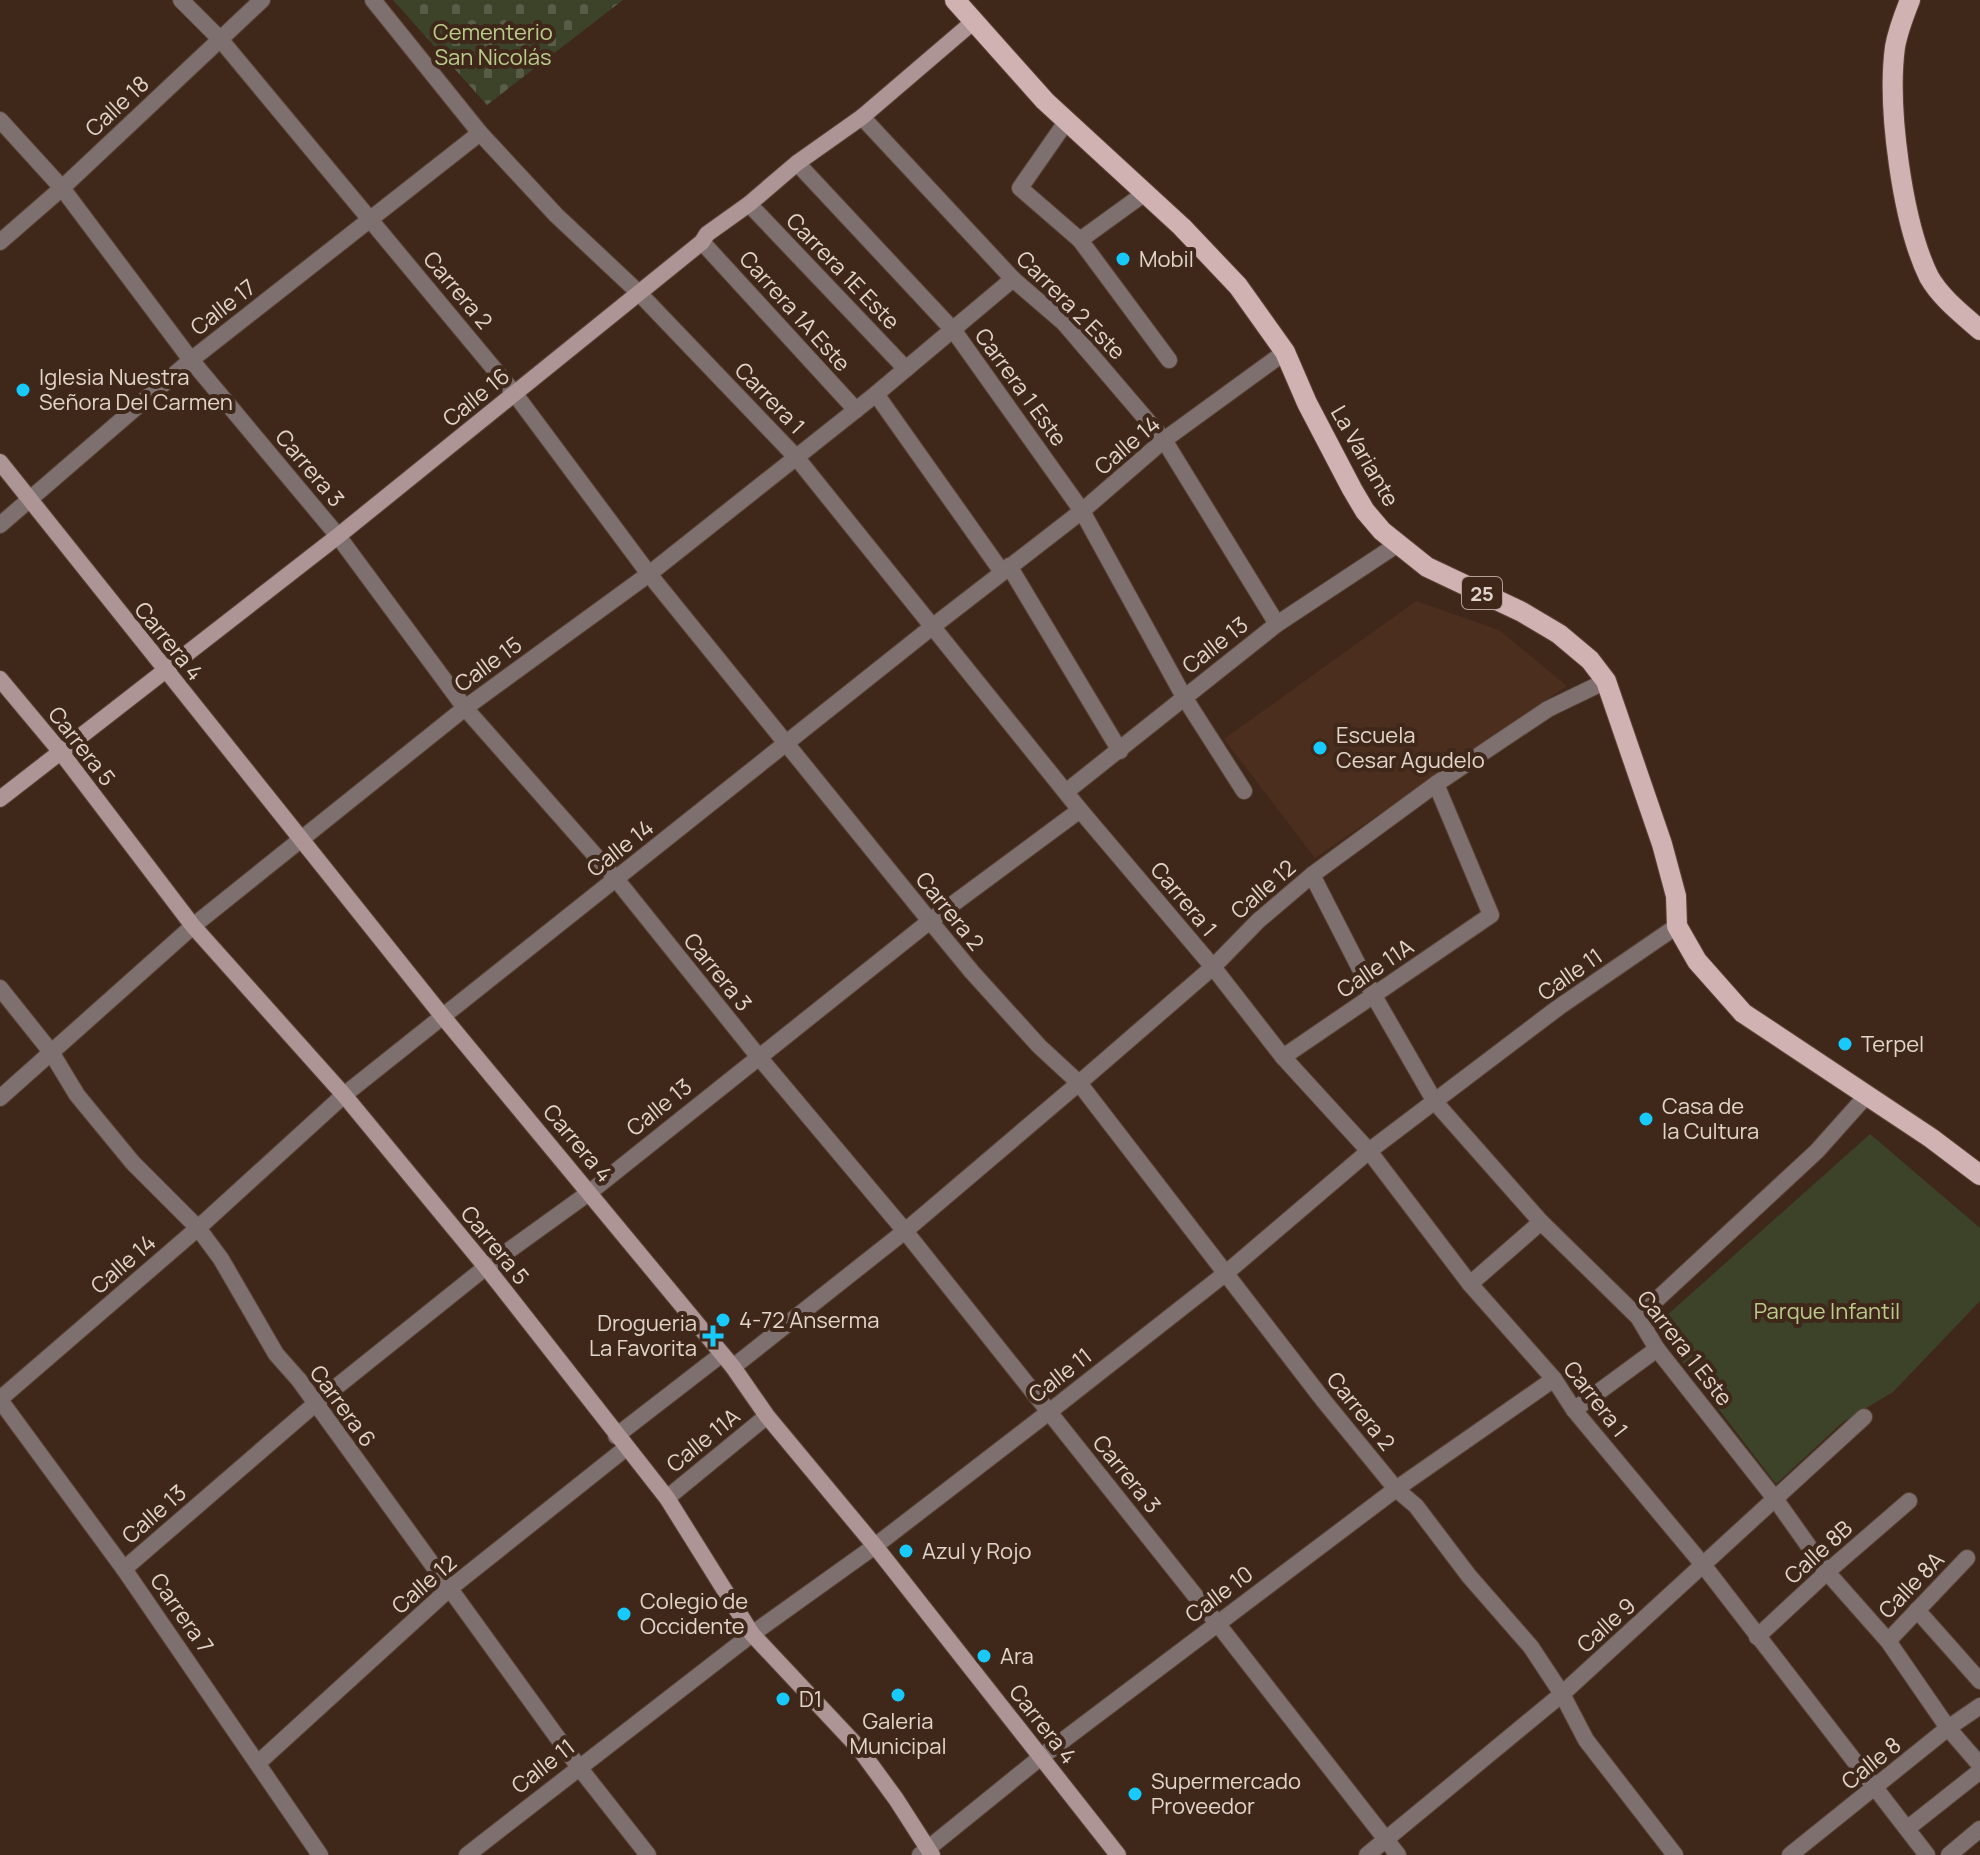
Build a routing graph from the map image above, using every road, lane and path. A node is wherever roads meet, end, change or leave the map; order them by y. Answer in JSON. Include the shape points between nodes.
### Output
{"nodes":[{"id":1,"x":181,"y":0,"type":"edge"},
{"id":2,"x":262,"y":0,"type":"edge"},
{"id":3,"x":373,"y":0,"type":"edge"},
{"id":4,"x":955,"y":0,"type":"edge"},
{"id":5,"x":1910,"y":0,"type":"edge"},
{"id":6,"x":973,"y":22,"type":"junction"},
{"id":7,"x":220,"y":39,"type":"junction"},
{"id":8,"x":862,"y":117,"type":"junction"},
{"id":9,"x":0,"y":120,"type":"edge"},
{"id":10,"x":1066,"y":122,"type":"junction"},
{"id":11,"x":480,"y":133,"type":"junction"},
{"id":12,"x":797,"y":163,"type":"junction"},
{"id":13,"x":62,"y":188,"type":"junction"},
{"id":14,"x":1145,"y":193,"type":"junction"},
{"id":15,"x":749,"y":204,"type":"junction"},
{"id":16,"x":372,"y":220,"type":"junction"},
{"id":17,"x":1080,"y":240,"type":"junction"},
{"id":18,"x":0,"y":242,"type":"edge"},
{"id":19,"x":702,"y":242,"type":"junction"},
{"id":20,"x":1013,"y":279,"type":"junction"},
{"id":21,"x":639,"y":293,"type":"junction"},
{"id":22,"x":1980,"y":330,"type":"edge"},
{"id":23,"x":954,"y":331,"type":"junction"},
{"id":24,"x":1285,"y":352,"type":"junction"},
{"id":25,"x":191,"y":360,"type":"junction"},
{"id":26,"x":1169,"y":360,"type":"dead end"},
{"id":27,"x":906,"y":369,"type":"junction"},
{"id":28,"x":515,"y":394,"type":"junction"},
{"id":29,"x":876,"y":394,"type":"junction"},
{"id":30,"x":856,"y":410,"type":"junction"},
{"id":31,"x":1164,"y":440,"type":"junction"},
{"id":32,"x":796,"y":457,"type":"junction"},
{"id":33,"x":0,"y":462,"type":"edge"},
{"id":34,"x":31,"y":500,"type":"junction"},
{"id":35,"x":1082,"y":511,"type":"junction"},
{"id":36,"x":0,"y":525,"type":"edge"},
{"id":37,"x":338,"y":536,"type":"junction"},
{"id":38,"x":1398,"y":544,"type":"junction"},
{"id":39,"x":1005,"y":569,"type":"junction"},
{"id":40,"x":649,"y":574,"type":"junction"},
{"id":41,"x":1277,"y":624,"type":"junction"},
{"id":42,"x":932,"y":627,"type":"junction"},
{"id":43,"x":165,"y":672,"type":"junction"},
{"id":44,"x":0,"y":679,"type":"edge"},
{"id":45,"x":1606,"y":681,"type":"junction"},
{"id":46,"x":1184,"y":697,"type":"junction"},
{"id":47,"x":465,"y":708,"type":"junction"},
{"id":48,"x":786,"y":746,"type":"junction"},
{"id":49,"x":60,"y":751,"type":"junction"},
{"id":50,"x":1120,"y":751,"type":"junction"},
{"id":51,"x":1436,"y":784,"type":"junction"},
{"id":52,"x":1067,"y":791,"type":"junction"},
{"id":53,"x":1244,"y":791,"type":"dead end"},
{"id":54,"x":0,"y":799,"type":"edge"},
{"id":55,"x":1080,"y":810,"type":"junction"},
{"id":56,"x":303,"y":840,"type":"junction"},
{"id":57,"x":1312,"y":875,"type":"junction"},
{"id":58,"x":616,"y":879,"type":"junction"},
{"id":59,"x":930,"y":921,"type":"junction"},
{"id":60,"x":193,"y":926,"type":"junction"},
{"id":61,"x":1677,"y":926,"type":"junction"},
{"id":62,"x":1213,"y":967,"type":"junction"},
{"id":63,"x":0,"y":988,"type":"edge"},
{"id":64,"x":1374,"y":996,"type":"junction"},
{"id":65,"x":444,"y":1018,"type":"junction"},
{"id":66,"x":51,"y":1052,"type":"junction"},
{"id":67,"x":758,"y":1056,"type":"junction"},
{"id":68,"x":1283,"y":1057,"type":"junction"},
{"id":69,"x":1079,"y":1083,"type":"junction"},
{"id":70,"x":344,"y":1095,"type":"junction"},
{"id":71,"x":1867,"y":1095,"type":"junction"},
{"id":72,"x":0,"y":1098,"type":"edge"},
{"id":73,"x":1435,"y":1102,"type":"junction"},
{"id":74,"x":1369,"y":1151,"type":"junction"},
{"id":75,"x":1980,"y":1175,"type":"edge"},
{"id":76,"x":590,"y":1192,"type":"junction"},
{"id":77,"x":1541,"y":1222,"type":"junction"},
{"id":78,"x":198,"y":1228,"type":"junction"},
{"id":79,"x":905,"y":1231,"type":"junction"},
{"id":80,"x":486,"y":1267,"type":"junction"},
{"id":81,"x":1226,"y":1273,"type":"junction"},
{"id":82,"x":1470,"y":1284,"type":"junction"},
{"id":83,"x":1638,"y":1317,"type":"junction"},
{"id":84,"x":1657,"y":1349,"type":"junction"},
{"id":85,"x":727,"y":1360,"type":"junction"},
{"id":86,"x":1554,"y":1379,"type":"junction"},
{"id":87,"x":0,"y":1400,"type":"edge"},
{"id":88,"x":315,"y":1404,"type":"junction"},
{"id":89,"x":1574,"y":1410,"type":"junction"},
{"id":90,"x":1049,"y":1412,"type":"junction"},
{"id":91,"x":767,"y":1416,"type":"junction"},
{"id":92,"x":1864,"y":1417,"type":"dead end"},
{"id":93,"x":621,"y":1442,"type":"junction"},
{"id":94,"x":1396,"y":1489,"type":"junction"},
{"id":95,"x":667,"y":1498,"type":"junction"},
{"id":96,"x":1776,"y":1500,"type":"junction"},
{"id":97,"x":1909,"y":1501,"type":"dead end"},
{"id":98,"x":875,"y":1546,"type":"junction"},
{"id":99,"x":1967,"y":1558,"type":"dead end"},
{"id":100,"x":1704,"y":1566,"type":"junction"},
{"id":101,"x":124,"y":1569,"type":"junction"},
{"id":102,"x":1827,"y":1572,"type":"junction"},
{"id":103,"x":449,"y":1589,"type":"junction"},
{"id":104,"x":1917,"y":1610,"type":"junction"},
{"id":105,"x":1217,"y":1623,"type":"junction"},
{"id":106,"x":752,"y":1634,"type":"junction"},
{"id":107,"x":1757,"y":1637,"type":"junction"},
{"id":108,"x":1888,"y":1641,"type":"junction"},
{"id":109,"x":1976,"y":1670,"type":"edge"},
{"id":110,"x":1562,"y":1694,"type":"junction"},
{"id":111,"x":1980,"y":1706,"type":"edge"},
{"id":112,"x":1948,"y":1728,"type":"junction"},
{"id":113,"x":1041,"y":1757,"type":"junction"},
{"id":114,"x":259,"y":1762,"type":"junction"},
{"id":115,"x":1980,"y":1765,"type":"edge"},
{"id":116,"x":578,"y":1766,"type":"junction"},
{"id":117,"x":1980,"y":1771,"type":"edge"},
{"id":118,"x":1876,"y":1787,"type":"junction"},
{"id":119,"x":1908,"y":1828,"type":"junction"},
{"id":120,"x":1980,"y":1829,"type":"edge"},
{"id":121,"x":1387,"y":1840,"type":"junction"},
{"id":122,"x":926,"y":1853,"type":"edge"},
{"id":123,"x":320,"y":1855,"type":"edge"},
{"id":124,"x":467,"y":1855,"type":"edge"},
{"id":125,"x":648,"y":1855,"type":"edge"},
{"id":126,"x":1118,"y":1855,"type":"edge"},
{"id":127,"x":1367,"y":1855,"type":"edge"},
{"id":128,"x":1398,"y":1855,"type":"edge"},
{"id":129,"x":1675,"y":1855,"type":"edge"},
{"id":130,"x":1790,"y":1855,"type":"edge"},
{"id":131,"x":1927,"y":1855,"type":"edge"},
{"id":132,"x":1949,"y":1855,"type":"edge"}],
"edges":[{"from":1,"to":7,"type":"street","name":"Carrera 2"},
{"from":2,"to":7,"type":"street","name":"Calle 18"},
{"from":3,"to":11,"type":"street","name":"Carrera 1"},
{"from":4,"to":6,"type":"main road","name":"La Variante","number":"25"},
{"from":5,"to":22,"type":"main road","via":[[1901,21],[1893,81],[1910,223],[1931,279]]},
{"from":6,"to":8,"type":"street","name":"Calle 16"},
{"from":6,"to":10,"type":"main road","name":"La Variante","number":"25"},
{"from":7,"to":13,"type":"street","name":"Calle 18"},
{"from":7,"to":16,"type":"street","name":"Carrera 2"},
{"from":8,"to":12,"type":"street","name":"Calle 16"},
{"from":8,"to":20,"type":"street","name":"Carrera 2 Este"},
{"from":9,"to":13,"type":"street","name":"Carrera 3"},
{"from":10,"to":14,"type":"main road","name":"La Variante","number":"25"},
{"from":10,"to":17,"type":"street","via":[[1020,188]]},
{"from":11,"to":16,"type":"street","name":"Calle 17"},
{"from":11,"to":21,"type":"street","name":"Carrera 1"},
{"from":12,"to":15,"type":"street","name":"Calle 16"},
{"from":12,"to":23,"type":"street","name":"Carrera 1 Este"},
{"from":13,"to":18,"type":"street","name":"Calle 18"},
{"from":13,"to":25,"type":"street","name":"Carrera 3"},
{"from":14,"to":17,"type":"street"},
{"from":14,"to":24,"type":"main road","name":"La Variante","number":"25","via":[[1238,286]]},
{"from":15,"to":19,"type":"street","name":"Calle 16"},
{"from":15,"to":27,"type":"street","name":"Carrera 1E Este"},
{"from":16,"to":25,"type":"street","name":"Calle 17"},
{"from":16,"to":28,"type":"street","name":"Carrera 2"},
{"from":17,"to":26,"type":"street"},
{"from":19,"to":21,"type":"street","name":"Calle 16"},
{"from":19,"to":30,"type":"street","name":"Carrera 1A Este"},
{"from":20,"to":23,"type":"street","name":"Calle 15"},
{"from":20,"to":31,"type":"street","name":"Carrera 2 Este","via":[[1064,323]]},
{"from":21,"to":28,"type":"street","name":"Calle 16"},
{"from":21,"to":32,"type":"street","name":"Carrera 1"},
{"from":23,"to":27,"type":"street","name":"Calle 15"},
{"from":23,"to":35,"type":"street","name":"Carrera 1 Este"},
{"from":24,"to":31,"type":"street","name":"Calle 14"},
{"from":24,"to":38,"type":"main road","name":"La Variante","number":"25","via":[[1352,489],[1365,511]]},
{"from":25,"to":34,"type":"street","name":"Calle 17"},
{"from":25,"to":37,"type":"street","name":"Carrera 3"},
{"from":27,"to":29,"type":"street","name":"Calle 15"},
{"from":28,"to":37,"type":"street","name":"Calle 16"},
{"from":28,"to":40,"type":"street","name":"Carrera 2"},
{"from":29,"to":30,"type":"street","name":"Calle 15"},
{"from":29,"to":39,"type":"street"},
{"from":30,"to":32,"type":"street","name":"Calle 15"},
{"from":31,"to":35,"type":"street","name":"Calle 14"},
{"from":31,"to":41,"type":"street","name":"Carrera 2 Este"},
{"from":32,"to":40,"type":"street","name":"Calle 15"},
{"from":32,"to":42,"type":"street","name":"Carrera 1"},
{"from":33,"to":34,"type":"street","name":"Carrera 4"},
{"from":34,"to":36,"type":"street","name":"Calle 17"},
{"from":34,"to":43,"type":"street","name":"Carrera 4"},
{"from":35,"to":39,"type":"street","name":"Calle 14"},
{"from":35,"to":46,"type":"street","name":"Carrera 1 Este"},
{"from":37,"to":43,"type":"street","name":"Calle 16"},
{"from":37,"to":47,"type":"street","name":"Carrera 3"},
{"from":38,"to":41,"type":"street","name":"Calle 13"},
{"from":38,"to":45,"type":"main road","name":"La Variante","number":"25","via":[[1427,567],[1559,634]]},
{"from":39,"to":42,"type":"street","name":"Calle 14"},
{"from":39,"to":50,"type":"street"},
{"from":40,"to":47,"type":"street","name":"Calle 15"},
{"from":40,"to":48,"type":"street","name":"Carrera 2"},
{"from":41,"to":46,"type":"street","name":"Calle 13"},
{"from":42,"to":48,"type":"street","name":"Calle 14"},
{"from":42,"to":52,"type":"street","name":"Carrera 1"},
{"from":43,"to":49,"type":"street","name":"Calle 16"},
{"from":43,"to":56,"type":"street","name":"Carrera 4"},
{"from":44,"to":49,"type":"street","name":"Carrera 5"},
{"from":45,"to":51,"type":"street","name":"Calle 12","via":[[1548,709]]},
{"from":45,"to":61,"type":"main road","name":"La Variante","number":"25","via":[[1662,844],[1676,896]]},
{"from":46,"to":50,"type":"street","name":"Calle 13"},
{"from":46,"to":53,"type":"street","name":"Carrera 1 Este"},
{"from":47,"to":56,"type":"street","name":"Calle 15"},
{"from":47,"to":58,"type":"street","name":"Carrera 3"},
{"from":48,"to":58,"type":"street","name":"Calle 14"},
{"from":48,"to":59,"type":"street","name":"Carrera 2"},
{"from":49,"to":54,"type":"street","name":"Calle 16"},
{"from":49,"to":60,"type":"street","name":"Carrera 5"},
{"from":50,"to":52,"type":"street","name":"Calle 13"},
{"from":51,"to":57,"type":"street","name":"Calle 12"},
{"from":51,"to":64,"type":"street","name":"Calle 11A","via":[[1491,915]]},
{"from":52,"to":55,"type":"street","name":"Carrera 1"},
{"from":55,"to":59,"type":"street","name":"Calle 13"},
{"from":55,"to":62,"type":"street","name":"Carrera 1"},
{"from":56,"to":60,"type":"street","name":"Calle 15"},
{"from":56,"to":65,"type":"street","name":"Carrera 4"},
{"from":57,"to":62,"type":"street","name":"Calle 12"},
{"from":57,"to":64,"type":"street","name":"Carrera 1 Este"},
{"from":58,"to":65,"type":"street","name":"Calle 14"},
{"from":58,"to":67,"type":"street","name":"Carrera 3"},
{"from":59,"to":67,"type":"street","name":"Calle 13"},
{"from":59,"to":69,"type":"street","name":"Carrera 2"},
{"from":60,"to":66,"type":"street","name":"Calle 15"},
{"from":60,"to":70,"type":"street","name":"Carrera 5"},
{"from":61,"to":71,"type":"main road","name":"La Variante","number":"25","via":[[1697,961],[1743,1013]]},
{"from":61,"to":73,"type":"street","name":"Calle 11"},
{"from":62,"to":68,"type":"street","name":"Carrera 1"},
{"from":62,"to":69,"type":"street","name":"Calle 12"},
{"from":63,"to":66,"type":"street","name":"Carrera 6"},
{"from":64,"to":68,"type":"street","name":"Calle 11A"},
{"from":64,"to":73,"type":"street","name":"Carrera 1 Este"},
{"from":65,"to":70,"type":"street","name":"Calle 14"},
{"from":65,"to":76,"type":"street","name":"Carrera 4"},
{"from":66,"to":72,"type":"street","name":"Calle 15"},
{"from":66,"to":78,"type":"street","name":"Carrera 6","via":[[77,1095],[133,1163]]},
{"from":67,"to":76,"type":"street","name":"Calle 13"},
{"from":67,"to":79,"type":"street","name":"Carrera 3"},
{"from":68,"to":74,"type":"street","name":"Carrera 1"},
{"from":69,"to":79,"type":"street","name":"Calle 12"},
{"from":69,"to":81,"type":"street","name":"Carrera 2"},
{"from":70,"to":78,"type":"street","name":"Calle 14"},
{"from":70,"to":80,"type":"street","name":"Carrera 5"},
{"from":71,"to":75,"type":"main road","name":"La Variante","number":"25"},
{"from":71,"to":83,"type":"street","via":[[1817,1151]]},
{"from":73,"to":74,"type":"street","name":"Calle 11"},
{"from":73,"to":77,"type":"street","name":"Carrera 1 Este"},
{"from":74,"to":81,"type":"street","name":"Calle 11"},
{"from":74,"to":82,"type":"street","name":"Carrera 1"},
{"from":76,"to":80,"type":"street","name":"Calle 13"},
{"from":76,"to":85,"type":"street","name":"Carrera 4"},
{"from":77,"to":82,"type":"street"},
{"from":77,"to":83,"type":"street","name":"Carrera 1 Este"},
{"from":78,"to":87,"type":"street","name":"Calle 14"},
{"from":78,"to":88,"type":"street","name":"Carrera 6","via":[[276,1354]]},
{"from":79,"to":85,"type":"street","name":"Calle 12"},
{"from":79,"to":90,"type":"street","name":"Carrera 3"},
{"from":80,"to":88,"type":"street","name":"Calle 13"},
{"from":80,"to":93,"type":"street","name":"Carrera 5"},
{"from":81,"to":90,"type":"street","name":"Calle 11"},
{"from":81,"to":94,"type":"street","name":"Carrera 2"},
{"from":82,"to":86,"type":"street","name":"Carrera 1"},
{"from":83,"to":84,"type":"street","name":"Carrera 1 Este"},
{"from":84,"to":89,"type":"street"},
{"from":84,"to":96,"type":"street","name":"Carrera 1 Este"},
{"from":85,"to":91,"type":"street","name":"Carrera 4"},
{"from":85,"to":93,"type":"street","name":"Calle 12"},
{"from":86,"to":89,"type":"street","name":"Carrera 1"},
{"from":86,"to":94,"type":"street","name":"Calle 10"},
{"from":87,"to":101,"type":"street","name":"Carrera 7"},
{"from":88,"to":101,"type":"street","name":"Calle 13"},
{"from":88,"to":103,"type":"street","name":"Carrera 6"},
{"from":89,"to":100,"type":"street","name":"Carrera 1"},
{"from":90,"to":98,"type":"street","name":"Calle 11"},
{"from":90,"to":105,"type":"street","name":"Carrera 3"},
{"from":91,"to":95,"type":"street","name":"Calle 11A"},
{"from":91,"to":98,"type":"street","name":"Carrera 4"},
{"from":92,"to":96,"type":"street","name":"Calle 9"},
{"from":93,"to":95,"type":"street","name":"Carrera 5"},
{"from":93,"to":103,"type":"street","name":"Calle 12"},
{"from":94,"to":105,"type":"street","name":"Calle 10"},
{"from":94,"to":110,"type":"street","name":"Carrera 2","via":[[1416,1506],[1531,1647]]},
{"from":95,"to":106,"type":"street","name":"Carrera 5"},
{"from":96,"to":100,"type":"street","name":"Calle 9"},
{"from":96,"to":102,"type":"street","name":"Carrera 1 Este"},
{"from":97,"to":102,"type":"street","name":"Calle 8B"},
{"from":98,"to":106,"type":"street","name":"Calle 11"},
{"from":98,"to":113,"type":"street","name":"Carrera 4"},
{"from":99,"to":104,"type":"street","name":"Calle 8A"},
{"from":100,"to":107,"type":"street","name":"Carrera 1"},
{"from":100,"to":110,"type":"street","name":"Calle 9"},
{"from":101,"to":114,"type":"street","name":"Carrera 7"},
{"from":102,"to":107,"type":"street","name":"Calle 8B"},
{"from":102,"to":108,"type":"street","name":"Carrera 1 Este"},
{"from":103,"to":114,"type":"street","name":"Calle 12"},
{"from":103,"to":116,"type":"street","name":"Carrera 6"},
{"from":104,"to":108,"type":"street","name":"Calle 8A"},
{"from":104,"to":109,"type":"street"},
{"from":105,"to":113,"type":"street","name":"Calle 10"},
{"from":105,"to":121,"type":"street","name":"Carrera 3"},
{"from":106,"to":116,"type":"street","name":"Calle 11"},
{"from":106,"to":122,"type":"street","name":"Carrera 5","via":[[858,1747]]},
{"from":107,"to":118,"type":"street","name":"Carrera 1"},
{"from":108,"to":112,"type":"street","name":"Carrera 1 Este"},
{"from":110,"to":121,"type":"street","name":"Calle 9"},
{"from":110,"to":129,"type":"street","name":"Carrera 2","via":[[1586,1740]]},
{"from":111,"to":112,"type":"street","name":"Calle 8"},
{"from":112,"to":115,"type":"street","name":"Carrera 1 Este"},
{"from":112,"to":118,"type":"street","name":"Calle 8"},
{"from":113,"to":122,"type":"street","name":"Calle 10"},
{"from":113,"to":126,"type":"street","name":"Carrera 4"},
{"from":114,"to":123,"type":"street","name":"Carrera 7"},
{"from":116,"to":124,"type":"street","name":"Calle 11"},
{"from":116,"to":125,"type":"street","name":"Carrera 6"},
{"from":117,"to":119,"type":"street"},
{"from":118,"to":119,"type":"street","name":"Carrera 1"},
{"from":118,"to":130,"type":"street","name":"Calle 8"},
{"from":119,"to":131,"type":"street","name":"Carrera 1"},
{"from":120,"to":132,"type":"street"},
{"from":121,"to":127,"type":"street","name":"Calle 9"},
{"from":121,"to":128,"type":"street","name":"Carrera 3"}]}
